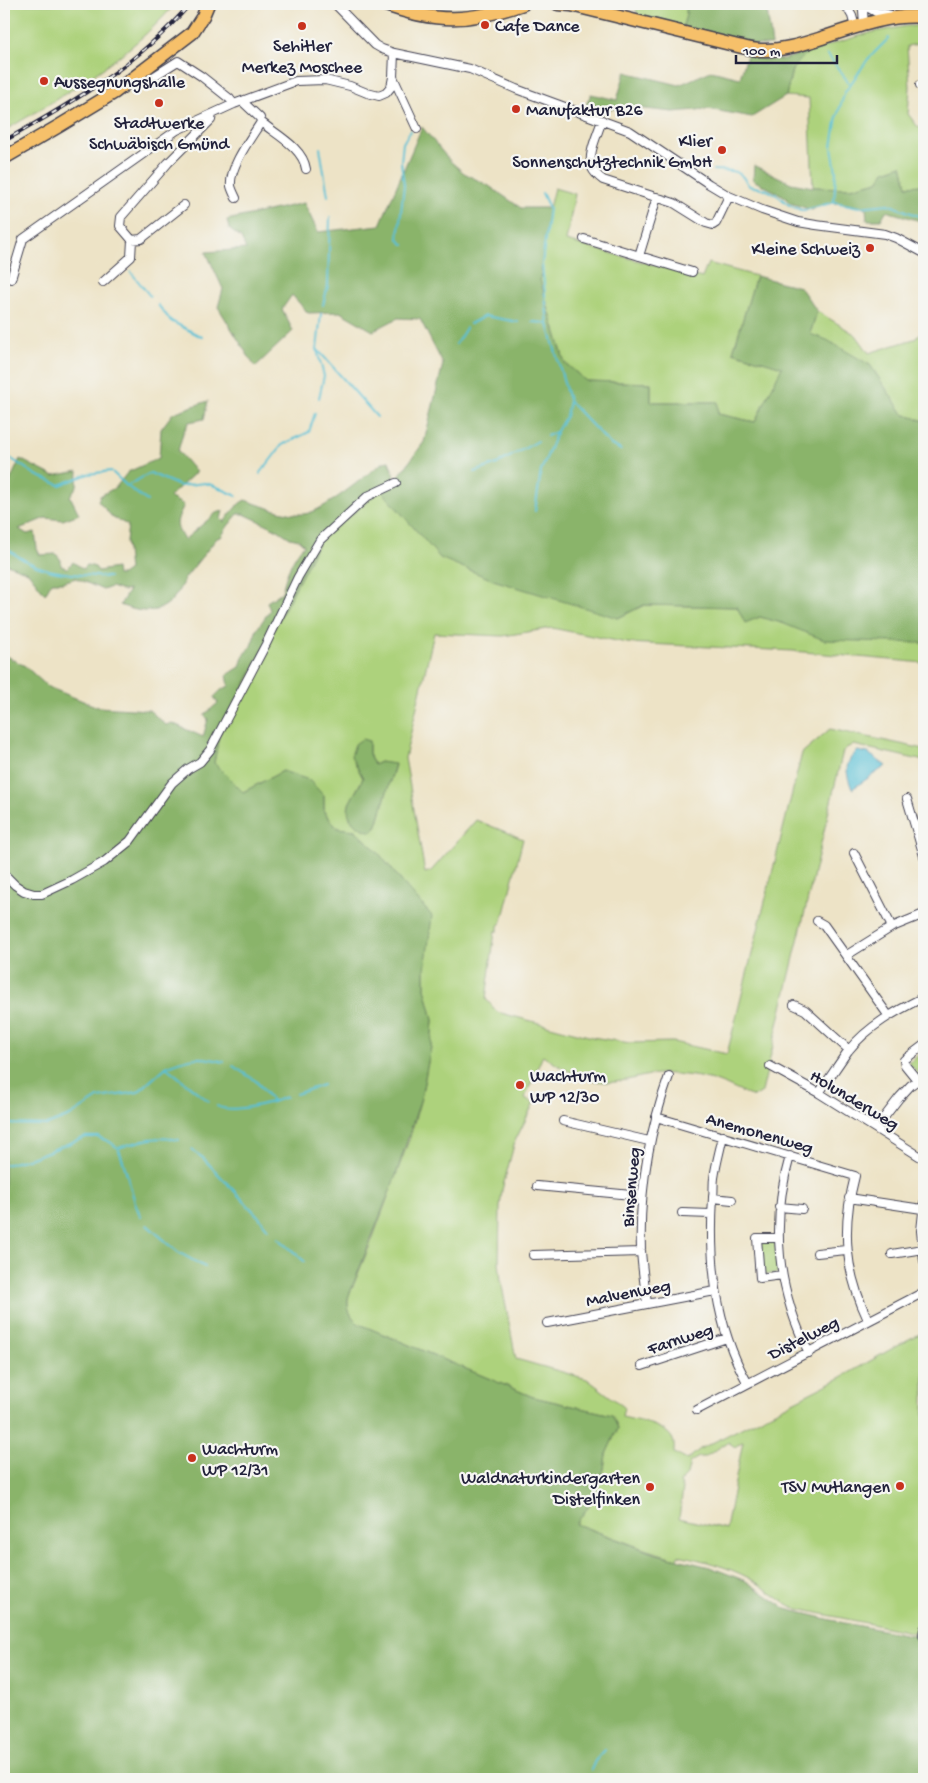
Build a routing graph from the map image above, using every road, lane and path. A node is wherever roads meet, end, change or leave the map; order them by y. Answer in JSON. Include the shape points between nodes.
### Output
{"nodes":[{"id":1,"x":208,"y":4,"type":"edge"},
{"id":2,"x":335,"y":4,"type":"edge"},
{"id":3,"x":383,"y":4,"type":"edge"},
{"id":4,"x":523,"y":4,"type":"edge"},
{"id":5,"x":558,"y":4,"type":"edge"},
{"id":6,"x":844,"y":4,"type":"edge"},
{"id":7,"x":861,"y":4,"type":"edge"},
{"id":8,"x":879,"y":4,"type":"edge"},
{"id":9,"x":902,"y":10,"type":"edge"},
{"id":10,"x":924,"y":17,"type":"edge"},
{"id":11,"x":860,"y":26,"type":"junction"},
{"id":12,"x":394,"y":54,"type":"junction"},
{"id":13,"x":138,"y":74,"type":"junction"},
{"id":14,"x":393,"y":77,"type":"junction"},
{"id":15,"x":243,"y":102,"type":"junction"},
{"id":16,"x":234,"y":104,"type":"junction"},
{"id":17,"x":212,"y":114,"type":"junction"},
{"id":18,"x":602,"y":120,"type":"junction"},
{"id":19,"x":261,"y":122,"type":"junction"},
{"id":20,"x":418,"y":129,"type":"dead end"},
{"id":21,"x":4,"y":158,"type":"edge"},
{"id":22,"x":306,"y":169,"type":"dead end"},
{"id":23,"x":729,"y":196,"type":"junction"},
{"id":24,"x":657,"y":197,"type":"junction"},
{"id":25,"x":236,"y":198,"type":"dead end"},
{"id":26,"x":184,"y":205,"type":"dead end"},
{"id":27,"x":584,"y":239,"type":"dead end"},
{"id":28,"x":132,"y":240,"type":"junction"},
{"id":29,"x":924,"y":252,"type":"edge"},
{"id":30,"x":639,"y":256,"type":"junction"},
{"id":31,"x":692,"y":272,"type":"dead end"},
{"id":32,"x":11,"y":279,"type":"dead end"},
{"id":33,"x":103,"y":282,"type":"dead end"},
{"id":34,"x":396,"y":483,"type":"dead end"},
{"id":35,"x":907,"y":799,"type":"dead end"},
{"id":36,"x":854,"y":853,"type":"dead end"},
{"id":37,"x":924,"y":856,"type":"edge"},
{"id":38,"x":4,"y":874,"type":"edge"},
{"id":39,"x":924,"y":914,"type":"edge"},
{"id":40,"x":816,"y":921,"type":"dead end"},
{"id":41,"x":892,"y":927,"type":"junction"},
{"id":42,"x":847,"y":955,"type":"junction"},
{"id":43,"x":924,"y":997,"type":"edge"},
{"id":44,"x":794,"y":1005,"type":"dead end"},
{"id":45,"x":888,"y":1015,"type":"junction"},
{"id":46,"x":924,"y":1045,"type":"edge"},
{"id":47,"x":849,"y":1050,"type":"junction"},
{"id":48,"x":770,"y":1066,"type":"dead end"},
{"id":49,"x":669,"y":1076,"type":"dead end"},
{"id":50,"x":921,"y":1079,"type":"edge"},
{"id":51,"x":818,"y":1093,"type":"junction"},
{"id":52,"x":656,"y":1117,"type":"junction"},
{"id":53,"x":563,"y":1121,"type":"dead end"},
{"id":54,"x":876,"y":1128,"type":"junction"},
{"id":55,"x":723,"y":1136,"type":"junction"},
{"id":56,"x":649,"y":1141,"type":"junction"},
{"id":57,"x":790,"y":1156,"type":"junction"},
{"id":58,"x":924,"y":1159,"type":"edge"},
{"id":59,"x":537,"y":1186,"type":"dead end"},
{"id":60,"x":642,"y":1196,"type":"junction"},
{"id":61,"x":713,"y":1198,"type":"junction"},
{"id":62,"x":849,"y":1198,"type":"junction"},
{"id":63,"x":732,"y":1200,"type":"dead end"},
{"id":64,"x":923,"y":1206,"type":"edge"},
{"id":65,"x":779,"y":1207,"type":"junction"},
{"id":66,"x":802,"y":1209,"type":"dead end"},
{"id":67,"x":682,"y":1213,"type":"dead end"},
{"id":68,"x":711,"y":1214,"type":"junction"},
{"id":69,"x":778,"y":1238,"type":"junction"},
{"id":70,"x":923,"y":1249,"type":"junction"},
{"id":71,"x":846,"y":1250,"type":"junction"},
{"id":72,"x":641,"y":1252,"type":"junction"},
{"id":73,"x":817,"y":1253,"type":"dead end"},
{"id":74,"x":892,"y":1254,"type":"dead end"},
{"id":75,"x":533,"y":1255,"type":"dead end"},
{"id":76,"x":924,"y":1261,"type":"edge"},
{"id":77,"x":782,"y":1275,"type":"junction"},
{"id":78,"x":716,"y":1291,"type":"junction"},
{"id":79,"x":924,"y":1292,"type":"edge"},
{"id":80,"x":647,"y":1304,"type":"junction"},
{"id":81,"x":868,"y":1320,"type":"junction"},
{"id":82,"x":547,"y":1323,"type":"dead end"},
{"id":83,"x":727,"y":1338,"type":"junction"},
{"id":84,"x":809,"y":1353,"type":"junction"},
{"id":85,"x":642,"y":1366,"type":"dead end"},
{"id":86,"x":747,"y":1382,"type":"junction"},
{"id":87,"x":696,"y":1410,"type":"dead end"}],
"edges":[{"from":1,"to":13,"type":"main road","via":[[192,33]]},
{"from":2,"to":12,"type":"street","via":[[375,45]]},
{"from":3,"to":4,"type":"main road","via":[[442,19],[493,14]]},
{"from":5,"to":11,"type":"main road","via":[[760,50],[785,48]]},
{"from":6,"to":11,"type":"street"},
{"from":7,"to":9,"type":"street","via":[[876,12]]},
{"from":7,"to":11,"type":"street"},
{"from":8,"to":9,"type":"street"},
{"from":9,"to":10,"type":"main road"},
{"from":9,"to":11,"type":"main road"},
{"from":12,"to":14,"type":"street"},
{"from":12,"to":18,"type":"street","via":[[470,69]]},
{"from":13,"to":16,"type":"street","via":[[145,82],[178,61]]},
{"from":13,"to":21,"type":"main road","via":[[86,110]]},
{"from":14,"to":15,"type":"street","via":[[391,87],[379,96],[325,80],[296,82]]},
{"from":14,"to":20,"type":"street"},
{"from":15,"to":16,"type":"street"},
{"from":15,"to":19,"type":"street"},
{"from":16,"to":17,"type":"street"},
{"from":17,"to":28,"type":"street","via":[[211,120],[168,162],[121,217],[120,226]]},
{"from":17,"to":32,"type":"street","via":[[177,130],[23,239]]},
{"from":18,"to":23,"type":"street","via":[[641,137]]},
{"from":18,"to":24,"type":"street","via":[[591,156],[592,168],[604,180]]},
{"from":19,"to":22,"type":"street","via":[[300,153]]},
{"from":19,"to":25,"type":"street","via":[[233,172],[231,186]]},
{"from":23,"to":24,"type":"street","via":[[713,225]]},
{"from":23,"to":29,"type":"street","via":[[798,222],[885,234]]},
{"from":24,"to":30,"type":"street"},
{"from":26,"to":28,"type":"street","via":[[141,239]]},
{"from":27,"to":30,"type":"street"},
{"from":28,"to":33,"type":"street","via":[[131,257]]},
{"from":30,"to":31,"type":"street"},
{"from":34,"to":38,"type":"street","via":[[368,496],[320,540],[210,750],[200,762],[172,783],[130,841],[104,862],[42,894],[24,891]]},
{"from":35,"to":37,"type":"street"},
{"from":36,"to":41,"type":"street"},
{"from":39,"to":41,"type":"street"},
{"from":40,"to":42,"type":"street","via":[[824,925]]},
{"from":41,"to":42,"type":"street"},
{"from":42,"to":45,"type":"street"},
{"from":43,"to":45,"type":"street"},
{"from":44,"to":47,"type":"street","via":[[805,1010]]},
{"from":45,"to":47,"type":"street"},
{"from":46,"to":50,"type":"street","via":[[904,1060],[905,1065]]},
{"from":47,"to":51,"type":"street"},
{"from":48,"to":51,"type":"street","name":"Holunderweg"},
{"from":49,"to":52,"type":"street","name":"Binsenweg"},
{"from":50,"to":54,"type":"street","via":[[899,1098]]},
{"from":51,"to":54,"type":"street","name":"Holunderweg"},
{"from":52,"to":55,"type":"street","name":"Anemonenweg"},
{"from":52,"to":56,"type":"street","name":"Binsenweg"},
{"from":53,"to":56,"type":"street"},
{"from":54,"to":58,"type":"street","name":"Holunderweg"},
{"from":55,"to":57,"type":"street","name":"Anemonenweg"},
{"from":55,"to":61,"type":"street"},
{"from":56,"to":60,"type":"street","name":"Binsenweg"},
{"from":57,"to":62,"type":"street","name":"Anemonenweg","via":[[855,1176]]},
{"from":57,"to":65,"type":"street"},
{"from":59,"to":60,"type":"street"},
{"from":60,"to":72,"type":"street","name":"Binsenweg"},
{"from":61,"to":63,"type":"street"},
{"from":61,"to":68,"type":"street"},
{"from":62,"to":64,"type":"street"},
{"from":62,"to":71,"type":"street"},
{"from":64,"to":70,"type":"street"},
{"from":65,"to":66,"type":"street"},
{"from":65,"to":69,"type":"street"},
{"from":67,"to":68,"type":"street"},
{"from":68,"to":78,"type":"street"},
{"from":69,"to":77,"type":"street"},
{"from":69,"to":77,"type":"street","via":[[757,1238],[756,1247],[760,1278]]},
{"from":70,"to":74,"type":"street"},
{"from":70,"to":76,"type":"street"},
{"from":71,"to":73,"type":"street"},
{"from":71,"to":81,"type":"street","via":[[857,1298]]},
{"from":72,"to":75,"type":"street"},
{"from":72,"to":80,"type":"street","name":"Binsenweg"},
{"from":77,"to":84,"type":"street","via":[[800,1335]]},
{"from":78,"to":80,"type":"street","name":"Malvenweg"},
{"from":78,"to":83,"type":"street"},
{"from":79,"to":81,"type":"street","name":"Distelweg"},
{"from":80,"to":82,"type":"street","name":"Malvenweg"},
{"from":81,"to":84,"type":"street","name":"Distelweg"},
{"from":83,"to":85,"type":"street","name":"Farnweg"},
{"from":83,"to":86,"type":"street"},
{"from":84,"to":86,"type":"street","name":"Distelweg"},
{"from":86,"to":87,"type":"street","name":"Distelweg"}]}
